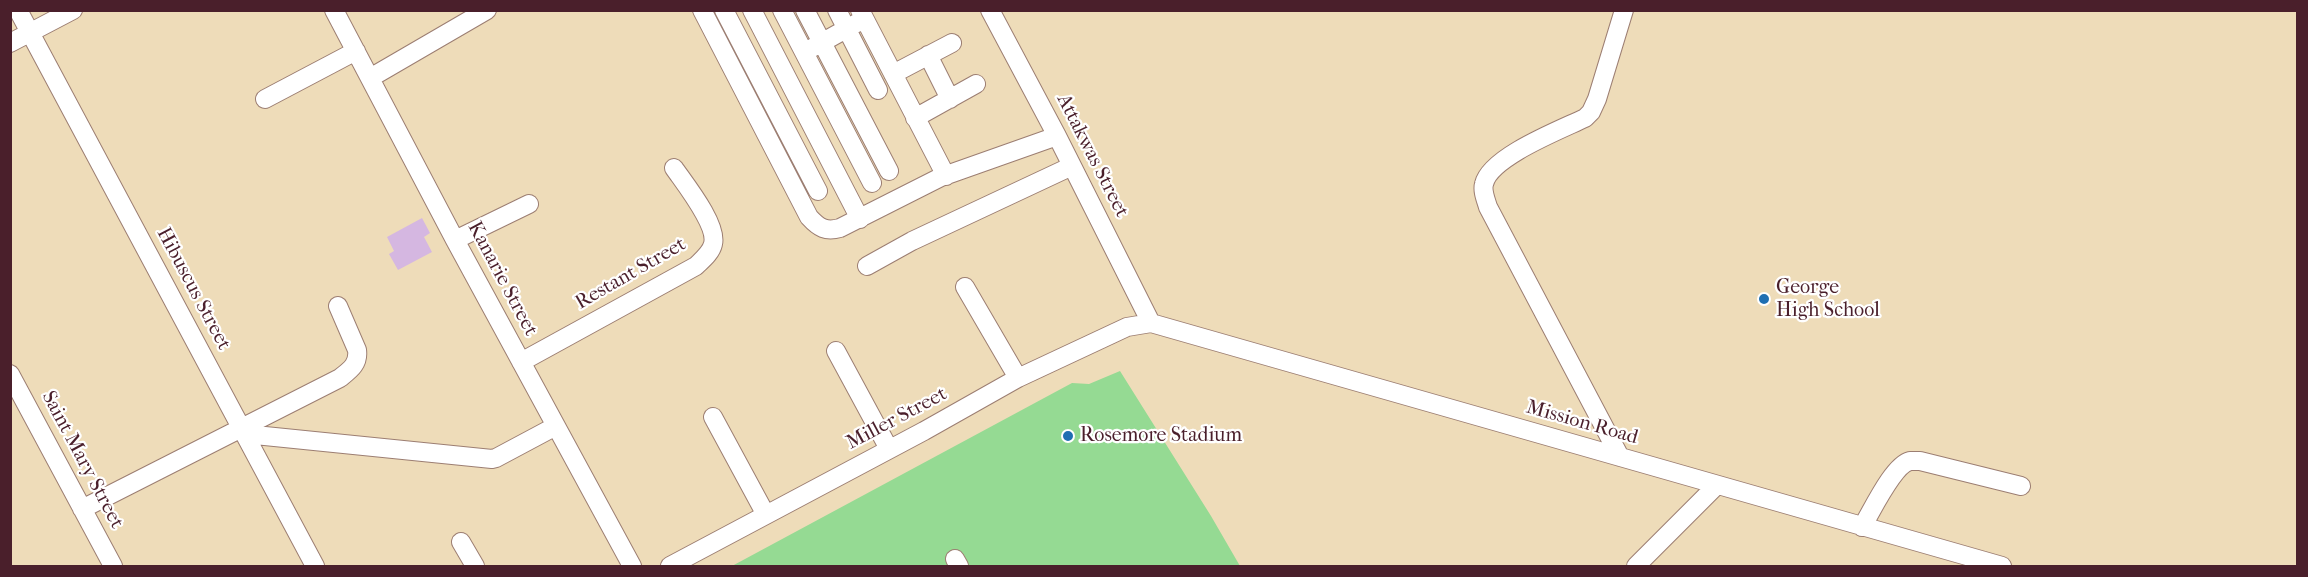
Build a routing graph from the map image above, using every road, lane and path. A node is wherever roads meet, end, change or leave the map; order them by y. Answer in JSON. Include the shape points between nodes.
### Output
{"nodes":[{"id":1,"x":18,"y":10,"type":"edge"},
{"id":2,"x":72,"y":10,"type":"edge"},
{"id":3,"x":334,"y":10,"type":"edge"},
{"id":4,"x":487,"y":10,"type":"edge"},
{"id":5,"x":702,"y":10,"type":"edge"},
{"id":6,"x":724,"y":10,"type":"edge"},
{"id":7,"x":752,"y":10,"type":"edge"},
{"id":8,"x":782,"y":10,"type":"edge"},
{"id":9,"x":805,"y":10,"type":"edge"},
{"id":10,"x":837,"y":10,"type":"edge"},
{"id":11,"x":990,"y":10,"type":"edge"},
{"id":12,"x":1624,"y":10,"type":"edge"},
{"id":13,"x":862,"y":15,"type":"edge"},
{"id":14,"x":847,"y":29,"type":"junction"},
{"id":15,"x":30,"y":33,"type":"junction"},
{"id":16,"x":10,"y":43,"type":"edge"},
{"id":17,"x":822,"y":43,"type":"junction"},
{"id":18,"x":952,"y":43,"type":"dead end"},
{"id":19,"x":356,"y":51,"type":"junction"},
{"id":20,"x":804,"y":52,"type":"junction"},
{"id":21,"x":928,"y":55,"type":"junction"},
{"id":22,"x":781,"y":65,"type":"junction"},
{"id":23,"x":893,"y":74,"type":"junction"},
{"id":24,"x":759,"y":77,"type":"junction"},
{"id":25,"x":370,"y":78,"type":"junction"},
{"id":26,"x":976,"y":84,"type":"dead end"},
{"id":27,"x":742,"y":87,"type":"junction"},
{"id":28,"x":878,"y":90,"type":"dead end"},
{"id":29,"x":265,"y":99,"type":"dead end"},
{"id":30,"x":950,"y":99,"type":"junction"},
{"id":31,"x":807,"y":115,"type":"junction"},
{"id":32,"x":860,"y":115,"type":"junction"},
{"id":33,"x":915,"y":118,"type":"junction"},
{"id":34,"x":842,"y":124,"type":"junction"},
{"id":35,"x":785,"y":126,"type":"junction"},
{"id":36,"x":767,"y":135,"type":"junction"},
{"id":37,"x":1057,"y":136,"type":"junction"},
{"id":38,"x":818,"y":137,"type":"junction"},
{"id":39,"x":1072,"y":166,"type":"junction"},
{"id":40,"x":674,"y":168,"type":"dead end"},
{"id":41,"x":889,"y":171,"type":"dead end"},
{"id":42,"x":946,"y":176,"type":"junction"},
{"id":43,"x":872,"y":183,"type":"dead end"},
{"id":44,"x":818,"y":191,"type":"dead end"},
{"id":45,"x":529,"y":204,"type":"dead end"},
{"id":46,"x":860,"y":219,"type":"junction"},
{"id":47,"x":455,"y":240,"type":"junction"},
{"id":48,"x":867,"y":266,"type":"dead end"},
{"id":49,"x":966,"y":287,"type":"dead end"},
{"id":50,"x":338,"y":306,"type":"dead end"},
{"id":51,"x":1151,"y":322,"type":"junction"},
{"id":52,"x":836,"y":351,"type":"dead end"},
{"id":53,"x":521,"y":362,"type":"junction"},
{"id":54,"x":10,"y":374,"type":"edge"},
{"id":55,"x":1018,"y":378,"type":"junction"},
{"id":56,"x":713,"y":417,"type":"dead end"},
{"id":57,"x":556,"y":426,"type":"junction"},
{"id":58,"x":244,"y":431,"type":"junction"},
{"id":59,"x":890,"y":449,"type":"junction"},
{"id":60,"x":1620,"y":458,"type":"junction"},
{"id":61,"x":1717,"y":485,"type":"junction"},
{"id":62,"x":2020,"y":486,"type":"dead end"},
{"id":63,"x":82,"y":509,"type":"junction"},
{"id":64,"x":766,"y":515,"type":"junction"},
{"id":65,"x":1862,"y":526,"type":"junction"},
{"id":66,"x":461,"y":542,"type":"dead end"},
{"id":67,"x":113,"y":567,"type":"edge"},
{"id":68,"x":315,"y":567,"type":"edge"},
{"id":69,"x":475,"y":567,"type":"edge"},
{"id":70,"x":632,"y":567,"type":"edge"},
{"id":71,"x":670,"y":567,"type":"edge"},
{"id":72,"x":1636,"y":567,"type":"edge"},
{"id":73,"x":2002,"y":567,"type":"edge"}],
"edges":[{"from":1,"to":15,"type":"street","name":"Hibuscus Street"},
{"from":2,"to":15,"type":"street"},
{"from":3,"to":19,"type":"street","name":"Kanarie Street"},
{"from":4,"to":25,"type":"street"},
{"from":5,"to":27,"type":"street"},
{"from":6,"to":24,"type":"street"},
{"from":7,"to":22,"type":"street"},
{"from":8,"to":20,"type":"street"},
{"from":9,"to":17,"type":"street"},
{"from":10,"to":14,"type":"street"},
{"from":11,"to":37,"type":"street","name":"Attakwas Street"},
{"from":12,"to":60,"type":"street","via":[[1591,112],[1499,162],[1483,185],[1488,207]]},
{"from":13,"to":14,"type":"street"},
{"from":13,"to":23,"type":"street"},
{"from":14,"to":17,"type":"street"},
{"from":14,"to":28,"type":"street"},
{"from":15,"to":16,"type":"street"},
{"from":15,"to":58,"type":"street","name":"Hibuscus Street"},
{"from":17,"to":20,"type":"street"},
{"from":17,"to":32,"type":"street"},
{"from":18,"to":21,"type":"street"},
{"from":19,"to":25,"type":"street","name":"Kanarie Street"},
{"from":19,"to":29,"type":"street"},
{"from":20,"to":22,"type":"street"},
{"from":20,"to":34,"type":"street"},
{"from":21,"to":23,"type":"street"},
{"from":21,"to":30,"type":"street"},
{"from":22,"to":24,"type":"street"},
{"from":22,"to":31,"type":"street"},
{"from":23,"to":33,"type":"street"},
{"from":24,"to":27,"type":"street"},
{"from":24,"to":35,"type":"street"},
{"from":25,"to":47,"type":"street","name":"Kanarie Street"},
{"from":26,"to":30,"type":"street"},
{"from":27,"to":36,"type":"street"},
{"from":30,"to":33,"type":"street"},
{"from":31,"to":35,"type":"street"},
{"from":31,"to":38,"type":"street"},
{"from":32,"to":34,"type":"street"},
{"from":32,"to":41,"type":"street"},
{"from":33,"to":42,"type":"street"},
{"from":34,"to":38,"type":"street"},
{"from":34,"to":43,"type":"street"},
{"from":35,"to":36,"type":"street"},
{"from":35,"to":44,"type":"street"},
{"from":36,"to":46,"type":"street","via":[[816,226],[831,230]]},
{"from":37,"to":39,"type":"street","name":"Attakwas Street"},
{"from":37,"to":42,"type":"street"},
{"from":38,"to":46,"type":"street"},
{"from":39,"to":48,"type":"street"},
{"from":39,"to":51,"type":"street","name":"Attakwas Street"},
{"from":40,"to":53,"type":"street","name":"Restant Street","via":[[710,223],[714,237],[707,255],[696,267]]},
{"from":42,"to":46,"type":"street"},
{"from":45,"to":47,"type":"street"},
{"from":47,"to":53,"type":"street","name":"Kanarie Street"},
{"from":49,"to":55,"type":"street"},
{"from":50,"to":58,"type":"street","via":[[357,350],[355,364],[340,378]]},
{"from":51,"to":55,"type":"street","name":"Miller Street","via":[[1127,327]]},
{"from":51,"to":60,"type":"street","name":"Mission Road"},
{"from":52,"to":59,"type":"street"},
{"from":53,"to":57,"type":"street","name":"Kanarie Street"},
{"from":54,"to":63,"type":"street","name":"Saint Mary Street"},
{"from":55,"to":59,"type":"street","name":"Miller Street"},
{"from":56,"to":64,"type":"street"},
{"from":57,"to":58,"type":"street","via":[[492,459]]},
{"from":57,"to":70,"type":"street","name":"Kanarie Street"},
{"from":58,"to":63,"type":"street"},
{"from":58,"to":68,"type":"street","name":"Hibuscus Street"},
{"from":59,"to":64,"type":"street","name":"Miller Street"},
{"from":60,"to":61,"type":"street","name":"Mission Road"},
{"from":61,"to":65,"type":"street","name":"Mission Road"},
{"from":61,"to":72,"type":"street"},
{"from":62,"to":65,"type":"street","via":[[1911,461],[1893,476]]},
{"from":63,"to":67,"type":"street","name":"Saint Mary Street"},
{"from":64,"to":71,"type":"street","name":"Miller Street"},
{"from":65,"to":73,"type":"street","name":"Mission Road"},
{"from":66,"to":69,"type":"street"}]}
